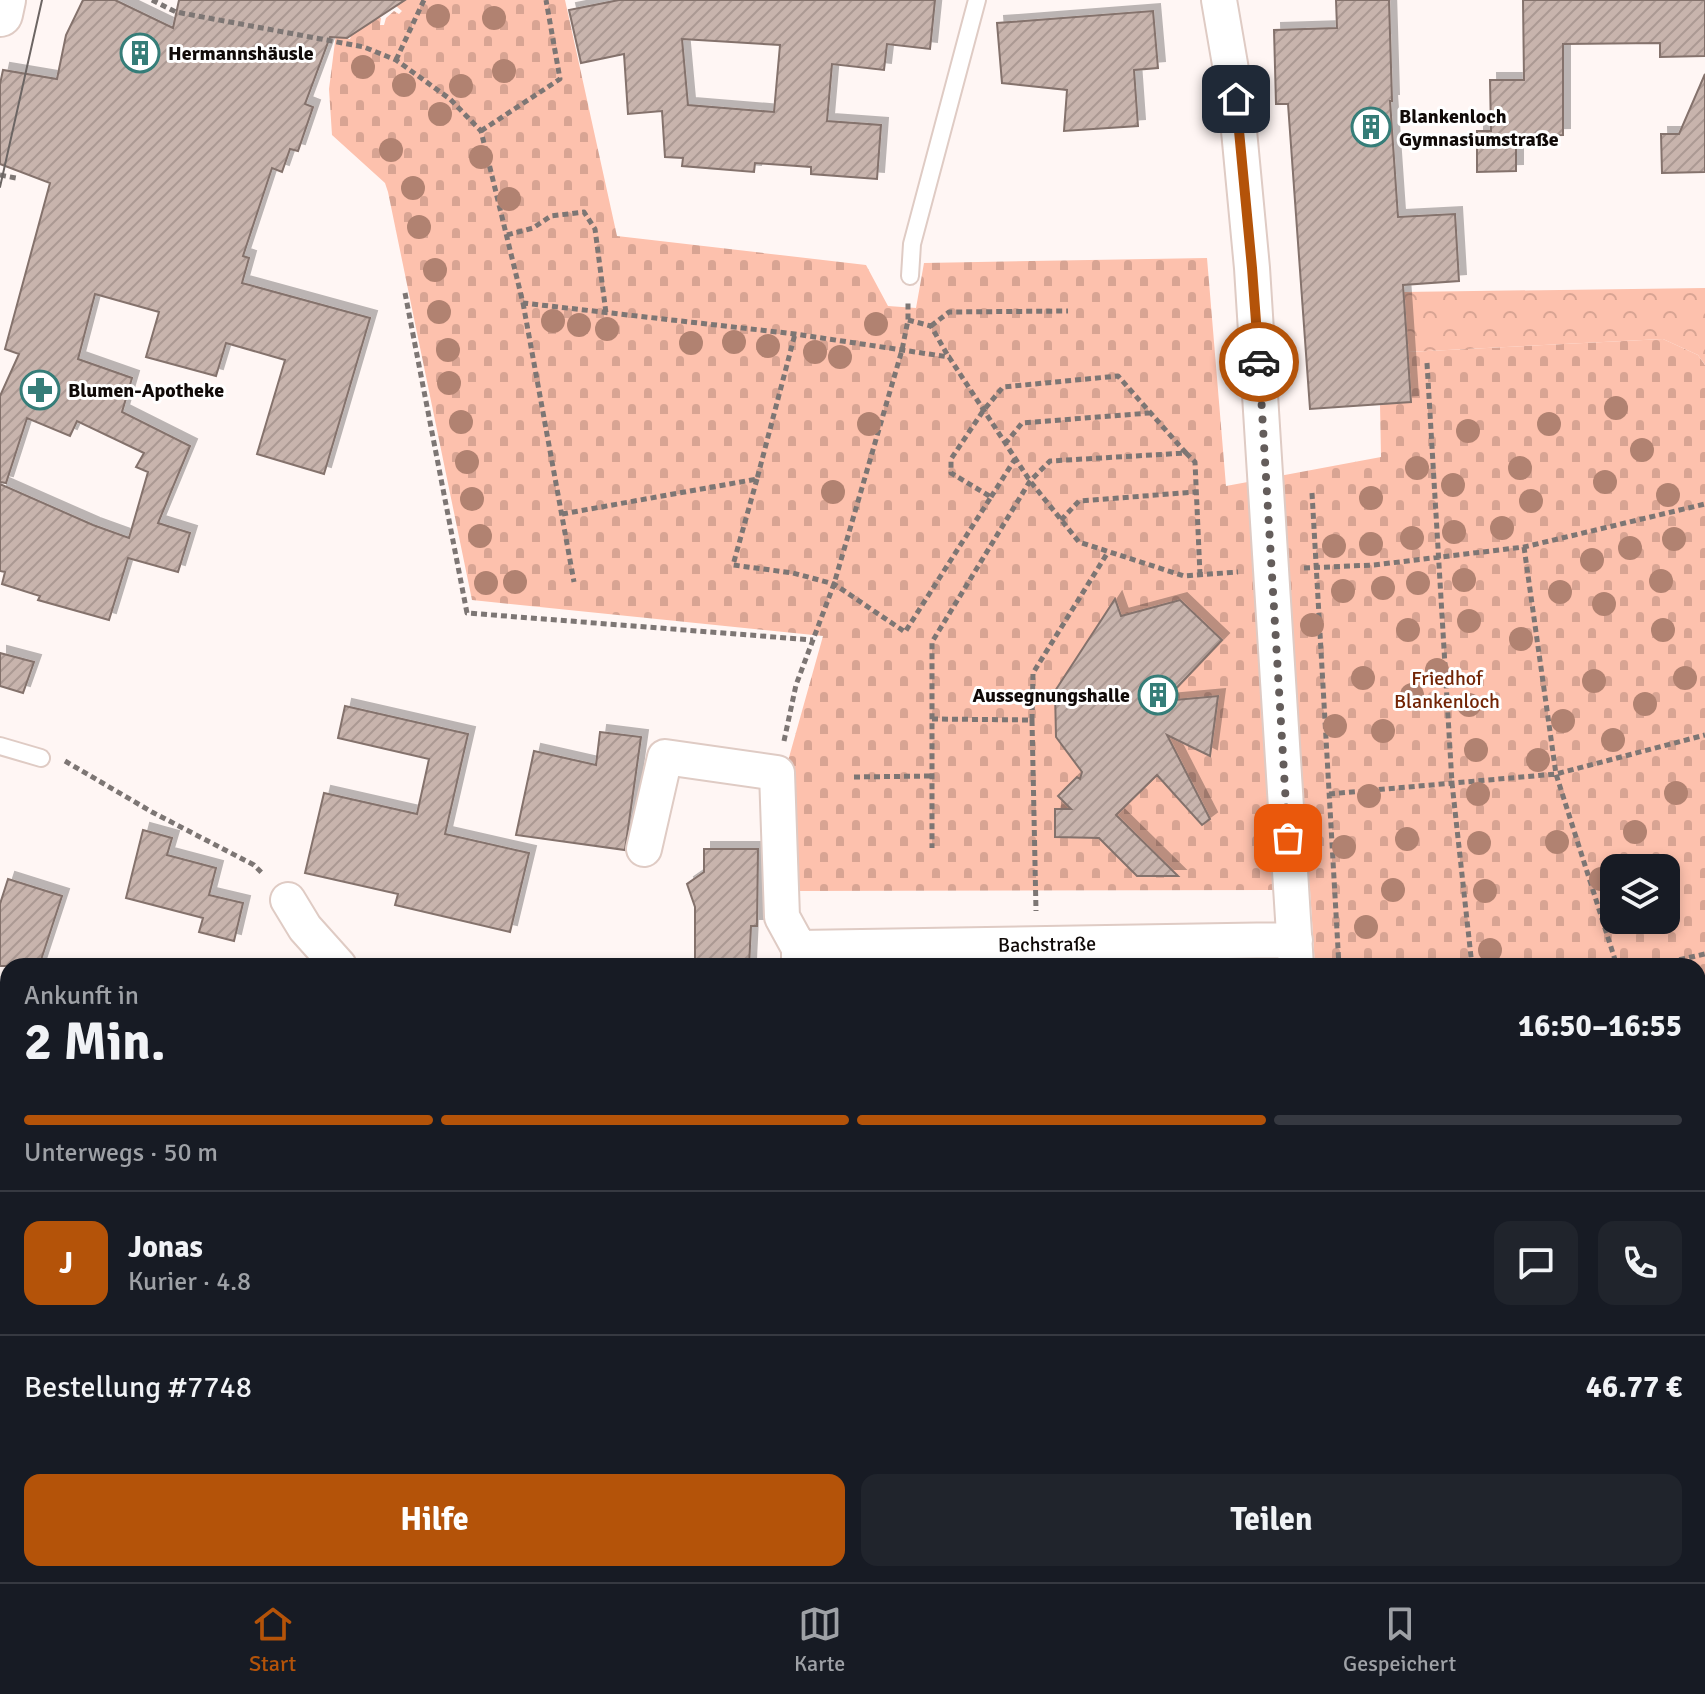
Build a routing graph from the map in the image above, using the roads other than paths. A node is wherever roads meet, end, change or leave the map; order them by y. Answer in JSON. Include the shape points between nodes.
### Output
{"nodes":[{"id":1,"x":3,"y":0,"type":"edge"},
{"id":2,"x":977,"y":0,"type":"edge"},
{"id":3,"x":1219,"y":0,"type":"edge"},
{"id":4,"x":0,"y":14,"type":"edge"},
{"id":5,"x":910,"y":276,"type":"road end"},
{"id":6,"x":0,"y":746,"type":"edge"},
{"id":7,"x":41,"y":758,"type":"road end"},
{"id":8,"x":644,"y":849,"type":"dead end"},
{"id":9,"x":288,"y":900,"type":"road end"},
{"id":10,"x":1295,"y":953,"type":"edge"},
{"id":11,"x":799,"y":957,"type":"edge"},
{"id":12,"x":332,"y":958,"type":"edge"}],
"edges":[{"from":1,"to":4,"type":"street"},
{"from":2,"to":5,"type":"lane","via":[[912,244]]},
{"from":3,"to":10,"type":"street","via":[[1236,99],[1252,268]]},
{"from":6,"to":7,"type":"lane"},
{"from":8,"to":11,"type":"street","name":"Bachstraße","via":[[665,757],[777,773],[782,917]]},
{"from":9,"to":12,"type":"street"},
{"from":10,"to":11,"type":"street","name":"Bachstraße","via":[[1036,944]]}]}
